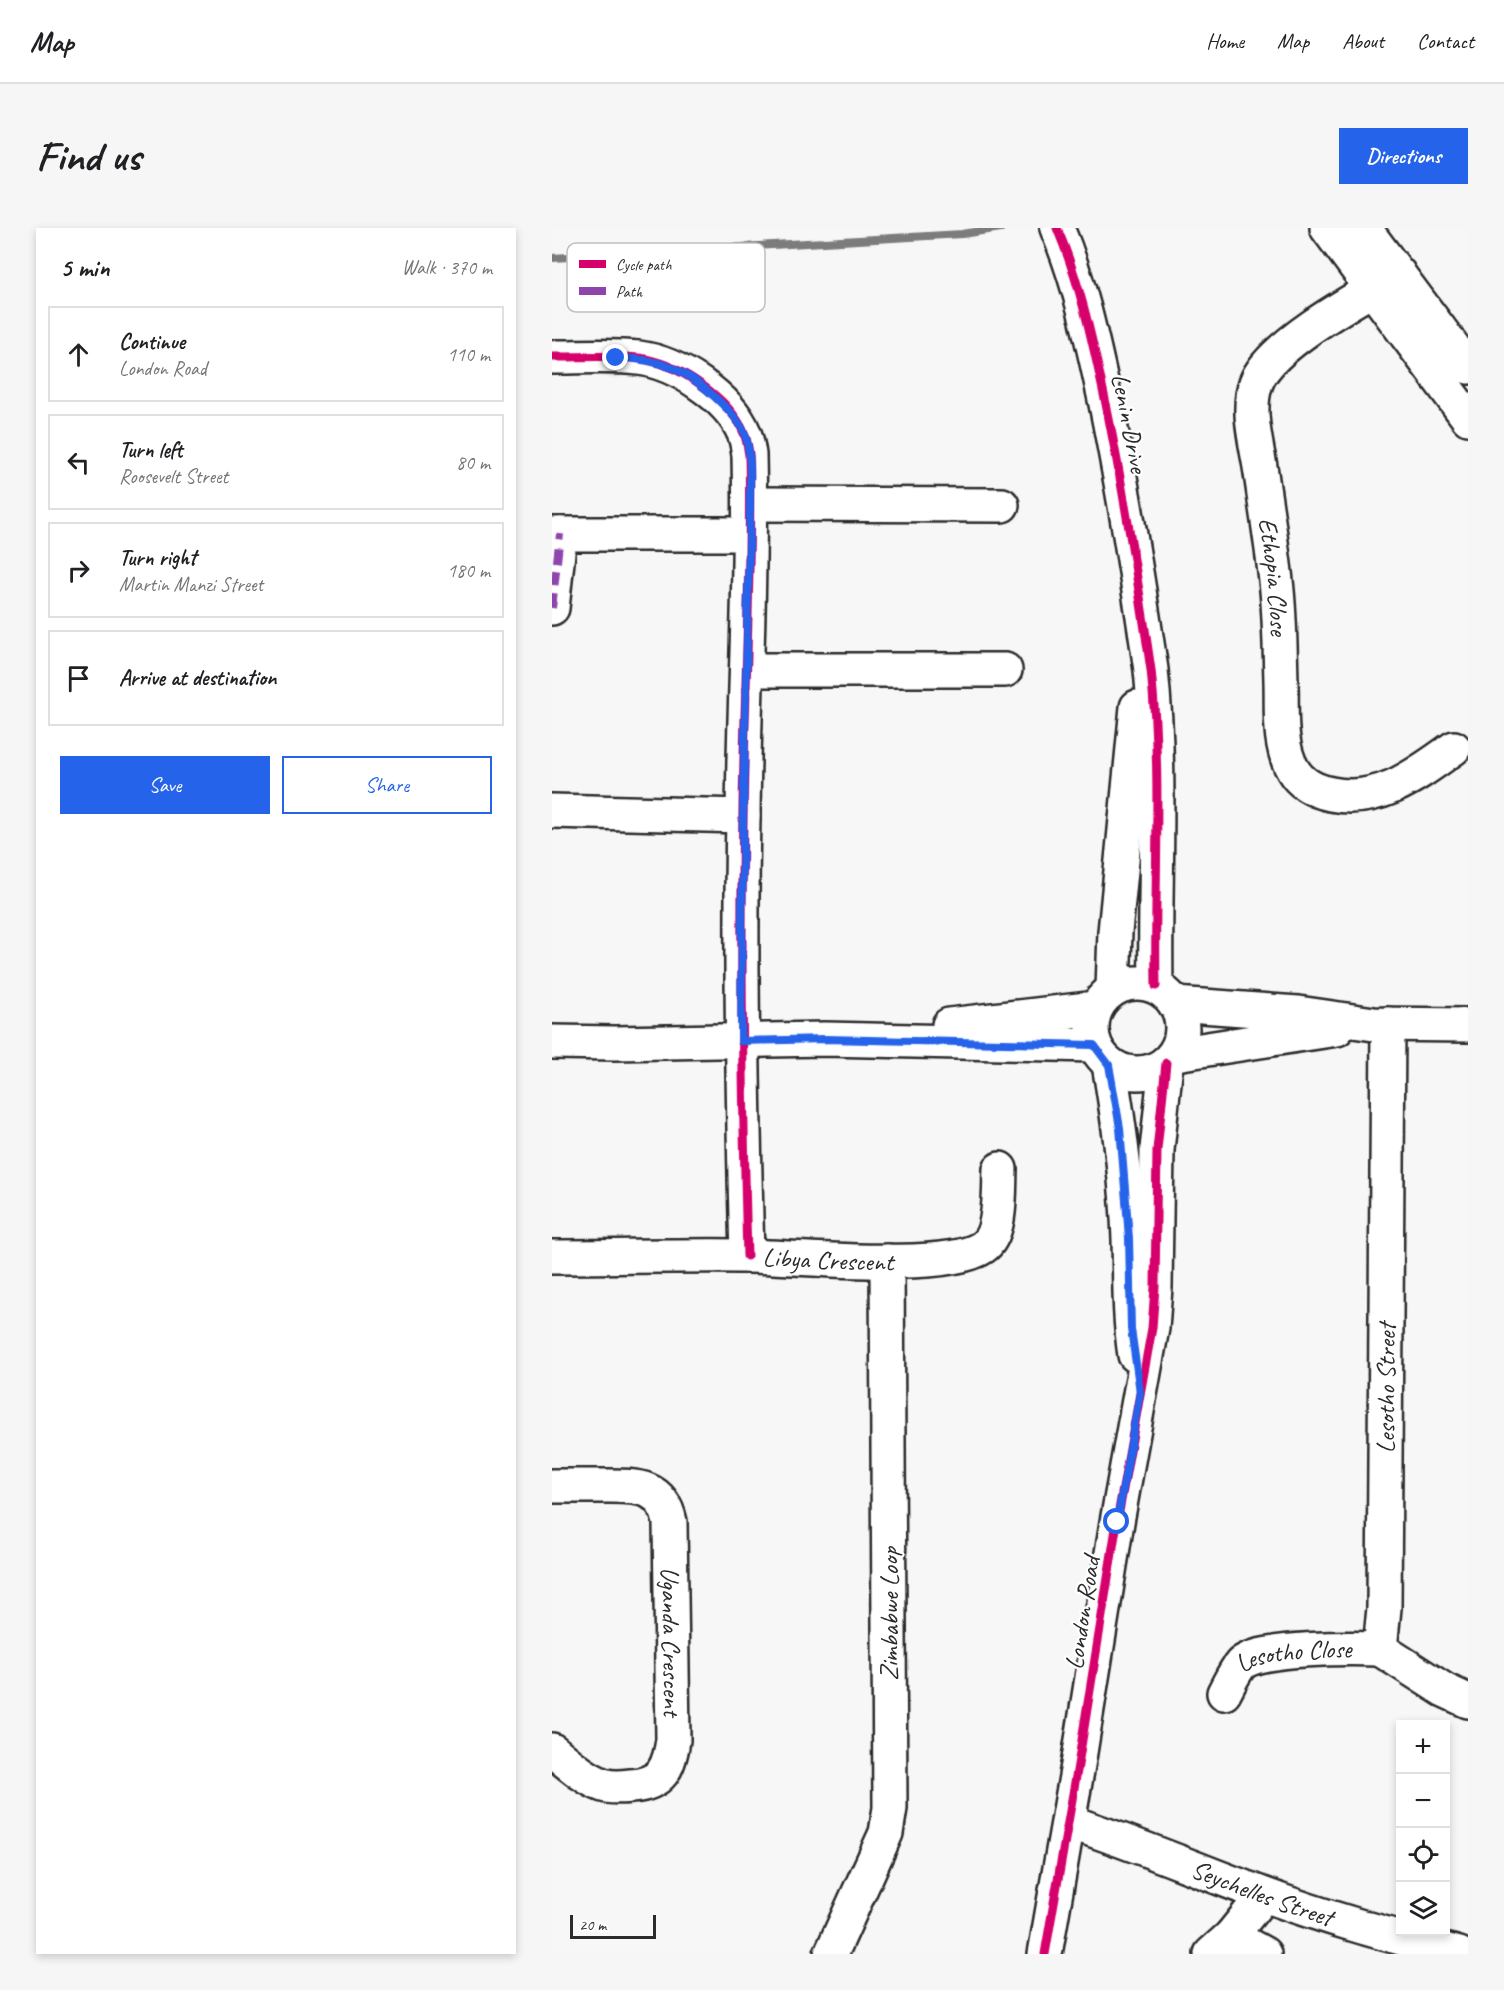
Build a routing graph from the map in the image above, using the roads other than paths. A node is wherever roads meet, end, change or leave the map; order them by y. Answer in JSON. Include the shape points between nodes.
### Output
{"nodes":[{"id":1,"x":1327,"y":228,"type":"edge"},
{"id":2,"x":1364,"y":228,"type":"edge"},
{"id":3,"x":1060,"y":233,"type":"edge"},
{"id":4,"x":1388,"y":277,"type":"junction"},
{"id":5,"x":552,"y":357,"type":"edge"},
{"id":6,"x":1468,"y":367,"type":"edge"},
{"id":7,"x":1468,"y":418,"type":"edge"},
{"id":8,"x":1002,"y":505,"type":"dead end"},
{"id":9,"x":749,"y":519,"type":"junction"},
{"id":10,"x":556,"y":534,"type":"edge"},
{"id":11,"x":552,"y":608,"type":"edge"},
{"id":12,"x":1145,"y":630,"type":"junction"},
{"id":13,"x":747,"y":670,"type":"junction"},
{"id":14,"x":1005,"y":670,"type":"dead end"},
{"id":15,"x":1454,"y":748,"type":"dead end"},
{"id":16,"x":552,"y":811,"type":"edge"},
{"id":17,"x":743,"y":816,"type":"junction"},
{"id":18,"x":1166,"y":995,"type":"junction"},
{"id":19,"x":1104,"y":998,"type":"junction"},
{"id":20,"x":1381,"y":1024,"type":"junction"},
{"id":21,"x":1468,"y":1025,"type":"edge"},
{"id":22,"x":825,"y":1039,"type":"junction"},
{"id":23,"x":741,"y":1041,"type":"junction"},
{"id":24,"x":552,"y":1042,"type":"edge"},
{"id":25,"x":1102,"y":1055,"type":"junction"},
{"id":26,"x":1170,"y":1058,"type":"junction"},
{"id":27,"x":1000,"y":1169,"type":"dead end"},
{"id":28,"x":747,"y":1256,"type":"junction"},
{"id":29,"x":552,"y":1257,"type":"edge"},
{"id":30,"x":887,"y":1261,"type":"junction"},
{"id":31,"x":1140,"y":1392,"type":"junction"},
{"id":32,"x":552,"y":1486,"type":"edge"},
{"id":33,"x":1380,"y":1648,"type":"junction"},
{"id":34,"x":1224,"y":1693,"type":"dead end"},
{"id":35,"x":1468,"y":1701,"type":"edge"},
{"id":36,"x":552,"y":1750,"type":"edge"},
{"id":37,"x":1069,"y":1822,"type":"junction"},
{"id":38,"x":1264,"y":1895,"type":"junction"},
{"id":39,"x":1244,"y":1950,"type":"edge"},
{"id":40,"x":831,"y":1954,"type":"edge"},
{"id":41,"x":1045,"y":1954,"type":"edge"},
{"id":42,"x":1459,"y":1954,"type":"edge"}],
"edges":[{"from":1,"to":4,"type":"street","via":[[1345,255]]},
{"from":2,"to":4,"type":"street"},
{"from":3,"to":12,"type":"street","name":"Lenin Drive","via":[[1096,355]]},
{"from":4,"to":6,"type":"street"},
{"from":4,"to":7,"type":"street"},
{"from":4,"to":15,"type":"street","name":"Ethopia Close","via":[[1280,352],[1256,382],[1254,432],[1276,582],[1283,736],[1293,770],[1305,784],[1322,792],[1348,796],[1397,786]]},
{"from":5,"to":9,"type":"street","via":[[639,358],[675,368],[700,383],[744,433],[749,455]]},
{"from":8,"to":9,"type":"street"},
{"from":9,"to":10,"type":"street"},
{"from":9,"to":13,"type":"street"},
{"from":10,"to":11,"type":"street"},
{"from":12,"to":18,"type":"street","via":[[1154,702]]},
{"from":12,"to":19,"type":"street","via":[[1115,932]]},
{"from":13,"to":14,"type":"street"},
{"from":13,"to":17,"type":"street"},
{"from":16,"to":17,"type":"street"},
{"from":17,"to":23,"type":"street"},
{"from":18,"to":19,"type":"street","via":[[1141,983],[1126,984]]},
{"from":18,"to":20,"type":"street"},
{"from":18,"to":26,"type":"street","via":[[1181,1016],[1182,1029],[1180,1042]]},
{"from":19,"to":22,"type":"street"},
{"from":19,"to":25,"type":"street","via":[[1091,1020],[1091,1033]]},
{"from":20,"to":21,"type":"street"},
{"from":20,"to":26,"type":"street"},
{"from":20,"to":33,"type":"street","name":"Lesotho Street","via":[[1384,1608]]},
{"from":22,"to":23,"type":"street"},
{"from":22,"to":25,"type":"street"},
{"from":23,"to":24,"type":"street"},
{"from":23,"to":28,"type":"street"},
{"from":25,"to":26,"type":"street","via":[[1123,1071],[1137,1074],[1152,1071]]},
{"from":25,"to":31,"type":"street","name":"London Road","via":[[1124,1161],[1131,1329]]},
{"from":26,"to":31,"type":"street","name":"London Road","via":[[1157,1150],[1152,1328]]},
{"from":27,"to":30,"type":"street","name":"Libya Crescent","via":[[999,1212],[995,1230],[985,1246],[945,1258]]},
{"from":28,"to":29,"type":"street","name":"Libya Crescent"},
{"from":28,"to":30,"type":"street","name":"Libya Crescent"},
{"from":30,"to":40,"type":"street","name":"Zimbabwe Loop","via":[[890,1808],[886,1833]]},
{"from":31,"to":37,"type":"street","name":"London Road"},
{"from":32,"to":36,"type":"street","name":"Uganda Crescent","via":[[635,1486],[661,1499],[668,1512],[673,1740],[665,1769],[640,1785],[601,1784]]},
{"from":33,"to":34,"type":"street","name":"Lesotho Close","via":[[1327,1648],[1250,1658],[1241,1664]]},
{"from":33,"to":35,"type":"street"},
{"from":37,"to":38,"type":"street","name":"Seychelles Street","via":[[1123,1839]]},
{"from":37,"to":41,"type":"street","name":"London Road"},
{"from":38,"to":39,"type":"street"},
{"from":38,"to":42,"type":"street","name":"Seychelles Street"}]}
